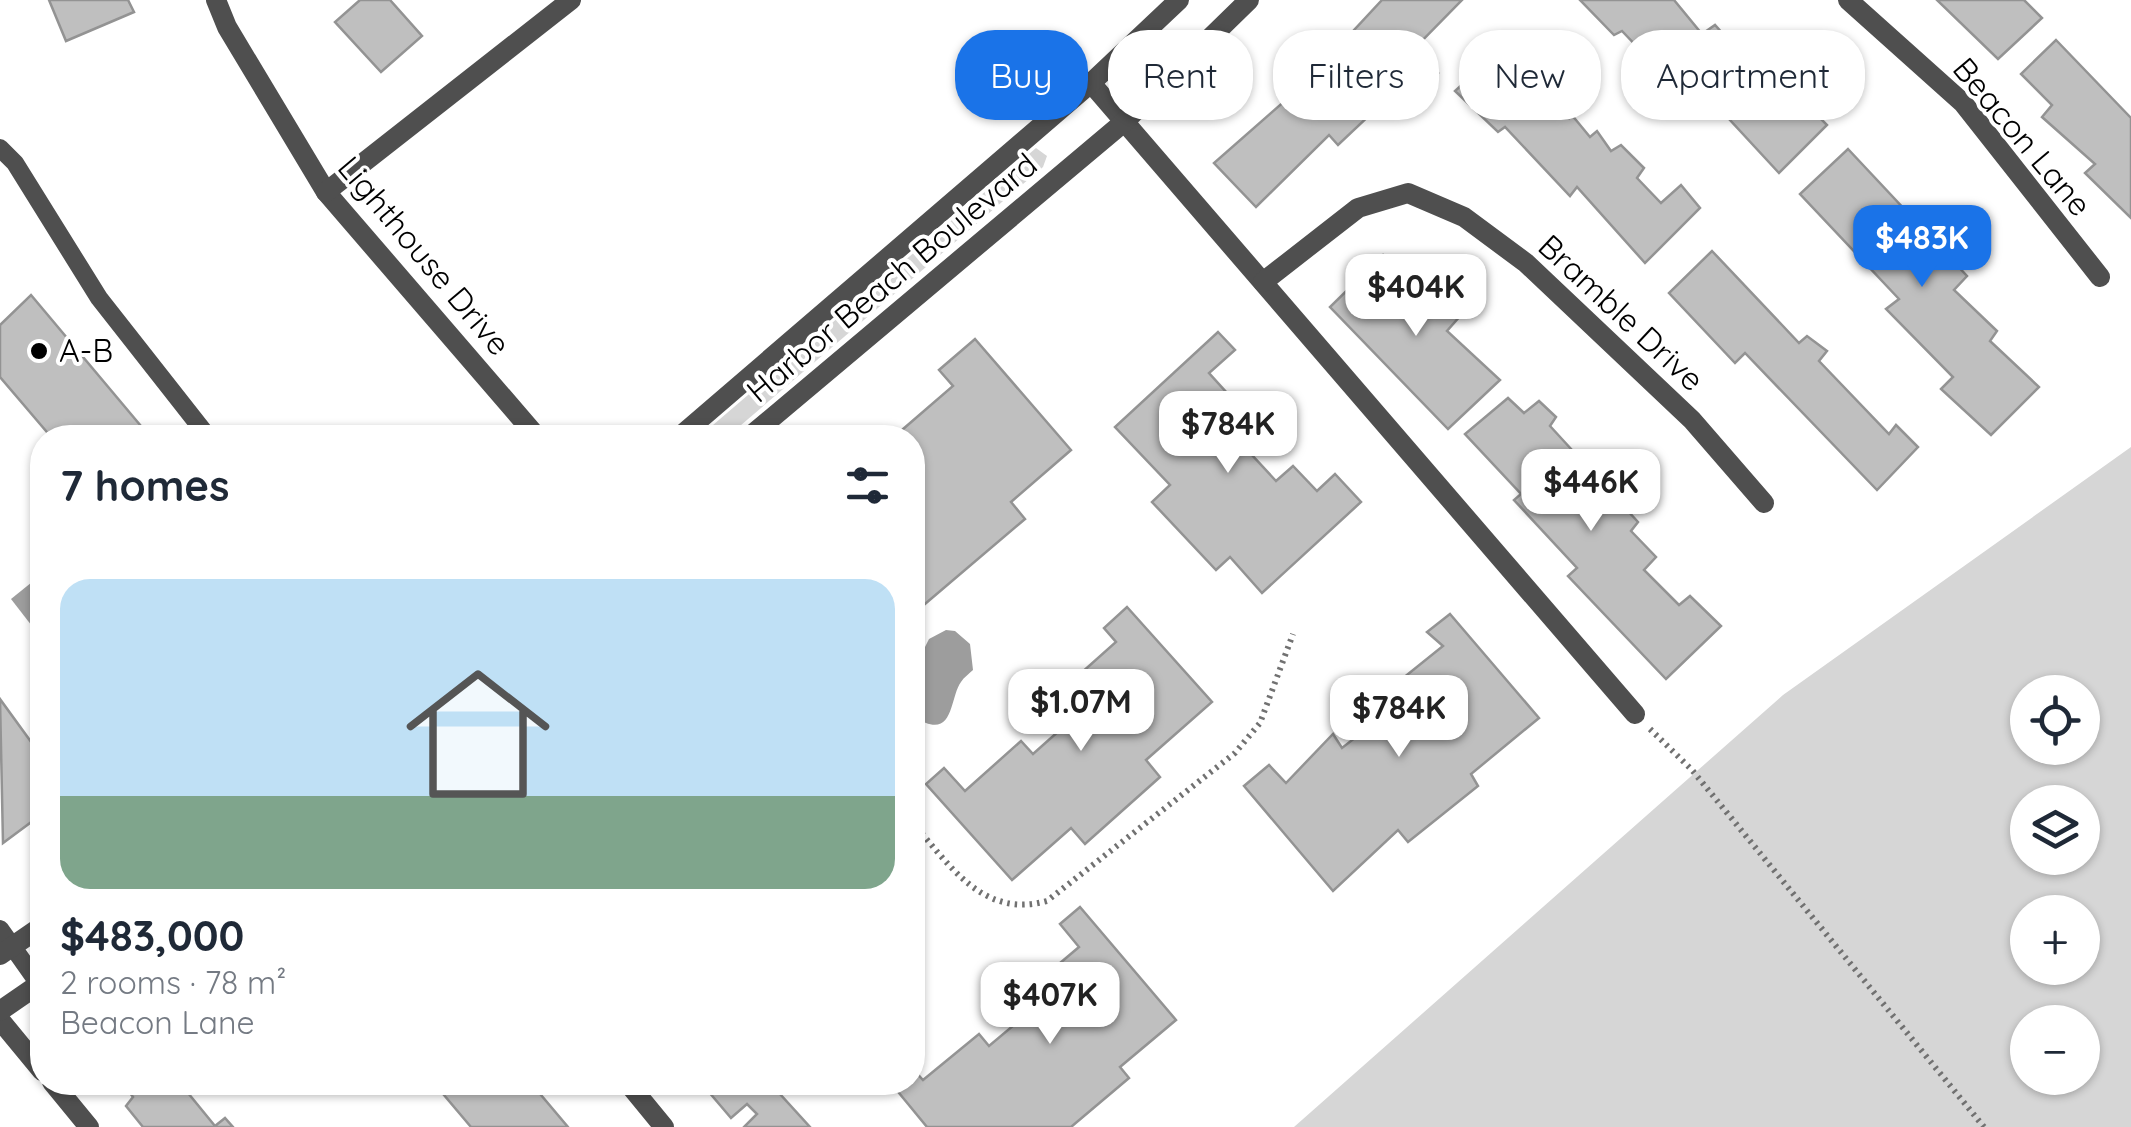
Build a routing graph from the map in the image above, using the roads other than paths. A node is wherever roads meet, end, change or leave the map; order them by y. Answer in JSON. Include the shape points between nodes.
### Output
{"nodes":[{"id":1,"x":216,"y":0,"type":"edge"},
{"id":2,"x":571,"y":0,"type":"edge"},
{"id":3,"x":1179,"y":0,"type":"edge"},
{"id":4,"x":1249,"y":0,"type":"edge"},
{"id":5,"x":1848,"y":0,"type":"edge"},
{"id":6,"x":1090,"y":83,"type":"junction"},
{"id":7,"x":1124,"y":122,"type":"junction"},
{"id":8,"x":0,"y":148,"type":"edge"},
{"id":9,"x":326,"y":192,"type":"junction"},
{"id":10,"x":2100,"y":277,"type":"dead end"},
{"id":11,"x":1263,"y":282,"type":"junction"},
{"id":12,"x":199,"y":425,"type":"edge"},
{"id":13,"x":527,"y":425,"type":"edge"},
{"id":14,"x":693,"y":425,"type":"edge"},
{"id":15,"x":763,"y":425,"type":"edge"},
{"id":16,"x":1764,"y":503,"type":"dead end"},
{"id":17,"x":1635,"y":714,"type":"road end"},
{"id":18,"x":30,"y":931,"type":"edge"},
{"id":19,"x":4,"y":943,"type":"edge"},
{"id":20,"x":30,"y":971,"type":"edge"},
{"id":21,"x":30,"y":991,"type":"edge"},
{"id":22,"x":0,"y":1011,"type":"edge"},
{"id":23,"x":0,"y":1020,"type":"edge"},
{"id":24,"x":30,"y":1056,"type":"edge"},
{"id":25,"x":63,"y":1095,"type":"edge"},
{"id":26,"x":637,"y":1095,"type":"edge"},
{"id":27,"x":89,"y":1127,"type":"edge"},
{"id":28,"x":664,"y":1127,"type":"edge"}],
"edges":[{"from":1,"to":9,"type":"street","name":"Lighthouse Drive"},
{"from":2,"to":9,"type":"street"},
{"from":3,"to":6,"type":"street","name":"Harbor Beach Boulevard"},
{"from":4,"to":7,"type":"street","name":"Harbor Beach Boulevard"},
{"from":5,"to":10,"type":"street","name":"Beacon Lane","via":[[1963,103]]},
{"from":6,"to":7,"type":"street"},
{"from":6,"to":14,"type":"street","name":"Harbor Beach Boulevard"},
{"from":7,"to":11,"type":"street"},
{"from":7,"to":15,"type":"street","name":"Harbor Beach Boulevard"},
{"from":8,"to":12,"type":"lane","via":[[98,298]]},
{"from":9,"to":13,"type":"street","name":"Lighthouse Drive"},
{"from":11,"to":16,"type":"street","name":"Bramble Drive","via":[[1358,208],[1408,193],[1464,217],[1607,336]]},
{"from":11,"to":17,"type":"street"},
{"from":18,"to":19,"type":"street"},
{"from":19,"to":20,"type":"lane"},
{"from":21,"to":22,"type":"street"},
{"from":23,"to":24,"type":"street"},
{"from":25,"to":27,"type":"street"},
{"from":26,"to":28,"type":"street"}]}
